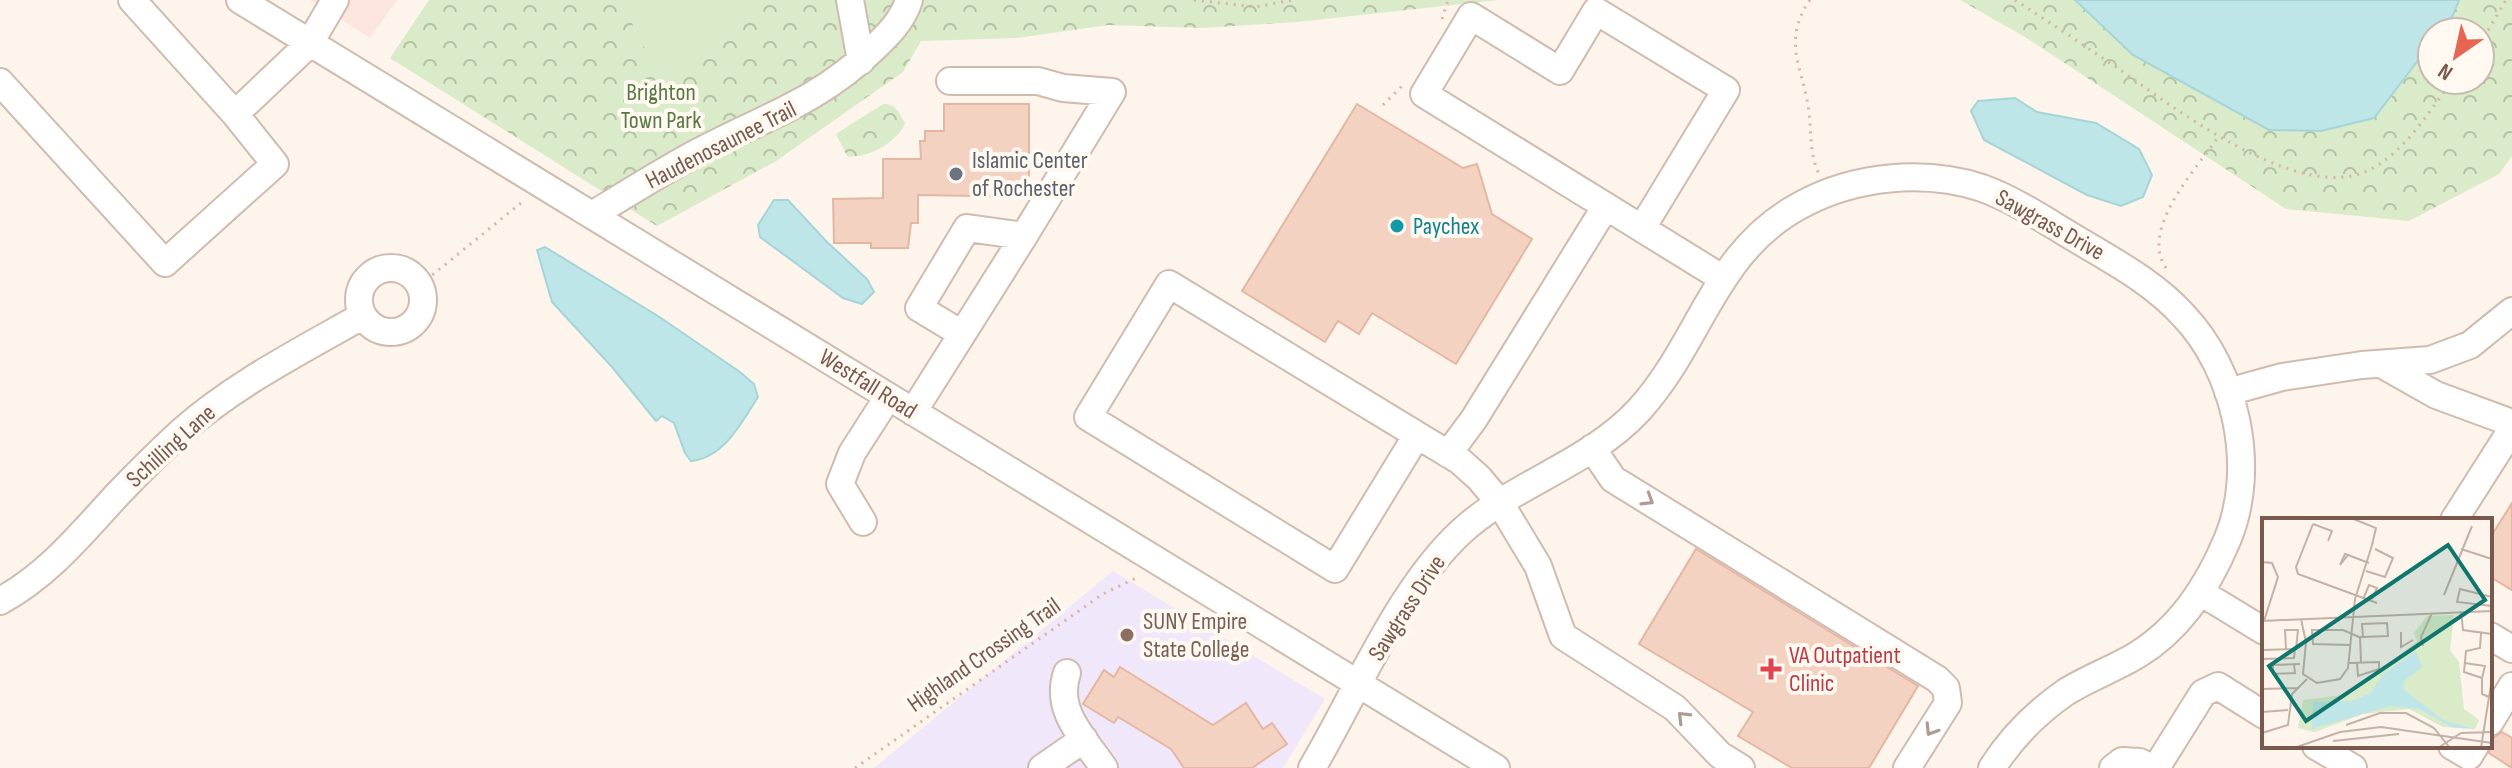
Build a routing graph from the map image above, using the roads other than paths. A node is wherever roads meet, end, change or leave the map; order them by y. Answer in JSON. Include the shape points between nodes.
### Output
{"nodes":[{"id":1,"x":132,"y":0,"type":"edge"},
{"id":2,"x":240,"y":0,"type":"edge"},
{"id":3,"x":335,"y":0,"type":"edge"},
{"id":4,"x":850,"y":0,"type":"edge"},
{"id":5,"x":909,"y":0,"type":"edge"},
{"id":6,"x":310,"y":43,"type":"junction"},
{"id":7,"x":861,"y":61,"type":"junction"},
{"id":8,"x":950,"y":81,"type":"dead end"},
{"id":9,"x":0,"y":82,"type":"edge"},
{"id":10,"x":235,"y":114,"type":"junction"},
{"id":11,"x":1606,"y":206,"type":"junction"},
{"id":12,"x":592,"y":215,"type":"junction"},
{"id":13,"x":1642,"y":228,"type":"junction"},
{"id":14,"x":1024,"y":236,"type":"junction"},
{"id":15,"x":1722,"y":278,"type":"junction"},
{"id":16,"x":2512,"y":311,"type":"edge"},
{"id":17,"x":362,"y":316,"type":"junction"},
{"id":18,"x":962,"y":334,"type":"junction"},
{"id":19,"x":2383,"y":365,"type":"junction"},
{"id":20,"x":2228,"y":392,"type":"junction"},
{"id":21,"x":888,"y":397,"type":"junction"},
{"id":22,"x":913,"y":412,"type":"junction"},
{"id":23,"x":2512,"y":423,"type":"edge"},
{"id":24,"x":2512,"y":429,"type":"edge"},
{"id":25,"x":1417,"y":435,"type":"junction"},
{"id":26,"x":1592,"y":448,"type":"junction"},
{"id":27,"x":1448,"y":454,"type":"junction"},
{"id":28,"x":1500,"y":503,"type":"junction"},
{"id":29,"x":2455,"y":518,"type":"edge"},
{"id":30,"x":863,"y":522,"type":"dead end"},
{"id":31,"x":2200,"y":592,"type":"junction"},
{"id":32,"x":0,"y":601,"type":"edge"},
{"id":33,"x":2262,"y":625,"type":"edge"},
{"id":34,"x":2492,"y":637,"type":"edge"},
{"id":35,"x":2512,"y":649,"type":"edge"},
{"id":36,"x":1067,"y":673,"type":"dead end"},
{"id":37,"x":1359,"y":684,"type":"junction"},
{"id":38,"x":2512,"y":686,"type":"edge"},
{"id":39,"x":2262,"y":714,"type":"edge"},
{"id":40,"x":2492,"y":719,"type":"edge"},
{"id":41,"x":1084,"y":739,"type":"junction"},
{"id":42,"x":2319,"y":748,"type":"edge"},
{"id":43,"x":2455,"y":748,"type":"edge"},
{"id":44,"x":2474,"y":748,"type":"edge"},
{"id":45,"x":1042,"y":768,"type":"edge"},
{"id":46,"x":1104,"y":768,"type":"edge"},
{"id":47,"x":1312,"y":768,"type":"edge"},
{"id":48,"x":1496,"y":768,"type":"edge"},
{"id":49,"x":1741,"y":768,"type":"edge"},
{"id":50,"x":1907,"y":768,"type":"edge"},
{"id":51,"x":1992,"y":768,"type":"edge"},
{"id":52,"x":2113,"y":768,"type":"edge"},
{"id":53,"x":2150,"y":768,"type":"edge"},
{"id":54,"x":2156,"y":768,"type":"edge"},
{"id":55,"x":2353,"y":768,"type":"edge"}],
"edges":[{"from":1,"to":10,"type":"street"},
{"from":2,"to":6,"type":"street","name":"Westfall Road"},
{"from":3,"to":6,"type":"street"},
{"from":4,"to":7,"type":"street"},
{"from":5,"to":7,"type":"street","name":"Haudenosaunee Trail","via":[[892,31]]},
{"from":6,"to":10,"type":"street"},
{"from":6,"to":12,"type":"street","name":"Westfall Road"},
{"from":7,"to":12,"type":"street","name":"Haudenosaunee Trail","via":[[806,101],[694,154]]},
{"from":8,"to":14,"type":"street","via":[[1038,81],[1112,92]]},
{"from":9,"to":10,"type":"street","via":[[165,263],[275,164]]},
{"from":11,"to":13,"type":"street"},
{"from":11,"to":13,"type":"street","via":[[1424,94],[1471,16],[1560,71],[1596,11],[1726,90]]},
{"from":11,"to":27,"type":"street"},
{"from":12,"to":21,"type":"street","name":"Westfall Road"},
{"from":13,"to":15,"type":"street"},
{"from":14,"to":18,"type":"street"},
{"from":14,"to":18,"type":"street","via":[[967,228],[919,308]]},
{"from":15,"to":20,"type":"street","name":"Sawgrass Drive","via":[[1757,236],[1801,204],[1885,179],[1951,180],[2021,206],[2139,277],[2187,318]]},
{"from":15,"to":26,"type":"street","name":"Sawgrass Drive","via":[[1657,389]]},
{"from":16,"to":19,"type":"street","via":[[2470,345],[2430,360]]},
{"from":17,"to":17,"type":"street","via":[[360,291],[375,272],[400,269],[420,285],[422,310],[407,329],[382,332]]},
{"from":17,"to":32,"type":"street","name":"Schilling Lane","via":[[202,415],[49,567]]},
{"from":18,"to":22,"type":"street"},
{"from":19,"to":20,"type":"street","via":[[2282,377]]},
{"from":19,"to":23,"type":"street","via":[[2436,395]]},
{"from":20,"to":31,"type":"street","name":"Sawgrass Drive","via":[[2239,446],[2237,504],[2231,532]]},
{"from":21,"to":22,"type":"street","name":"Westfall Road"},
{"from":21,"to":30,"type":"street","via":[[852,453],[840,484]]},
{"from":22,"to":37,"type":"street","name":"Westfall Road"},
{"from":24,"to":29,"type":"street"},
{"from":25,"to":25,"type":"street","via":[[1169,284],[1088,417],[1335,569]]},
{"from":25,"to":27,"type":"street"},
{"from":26,"to":28,"type":"street","name":"Sawgrass Drive"},
{"from":26,"to":50,"type":"street","one_way":true,"via":[[1613,479],[1946,688],[1948,703]]},
{"from":27,"to":28,"type":"street"},
{"from":28,"to":37,"type":"street","name":"Sawgrass Drive","via":[[1475,519],[1438,556]]},
{"from":49,"to":28,"type":"street","one_way":true,"via":[[1720,755],[1675,708],[1563,636],[1538,566]]},
{"from":31,"to":33,"type":"street"},
{"from":31,"to":51,"type":"street","name":"Sawgrass Drive","via":[[2156,642],[2046,708]]},
{"from":34,"to":35,"type":"street"},
{"from":36,"to":41,"type":"street","via":[[1062,700]]},
{"from":37,"to":47,"type":"street","name":"Sawgrass Drive"},
{"from":37,"to":48,"type":"street","name":"Westfall Road"},
{"from":38,"to":40,"type":"street"},
{"from":39,"to":54,"type":"street","via":[[2218,686],[2203,693]]},
{"from":41,"to":45,"type":"street"},
{"from":41,"to":46,"type":"street"},
{"from":42,"to":55,"type":"street"},
{"from":43,"to":44,"type":"street","via":[[2469,756]]},
{"from":52,"to":53,"type":"street","via":[[2122,761]]}]}
